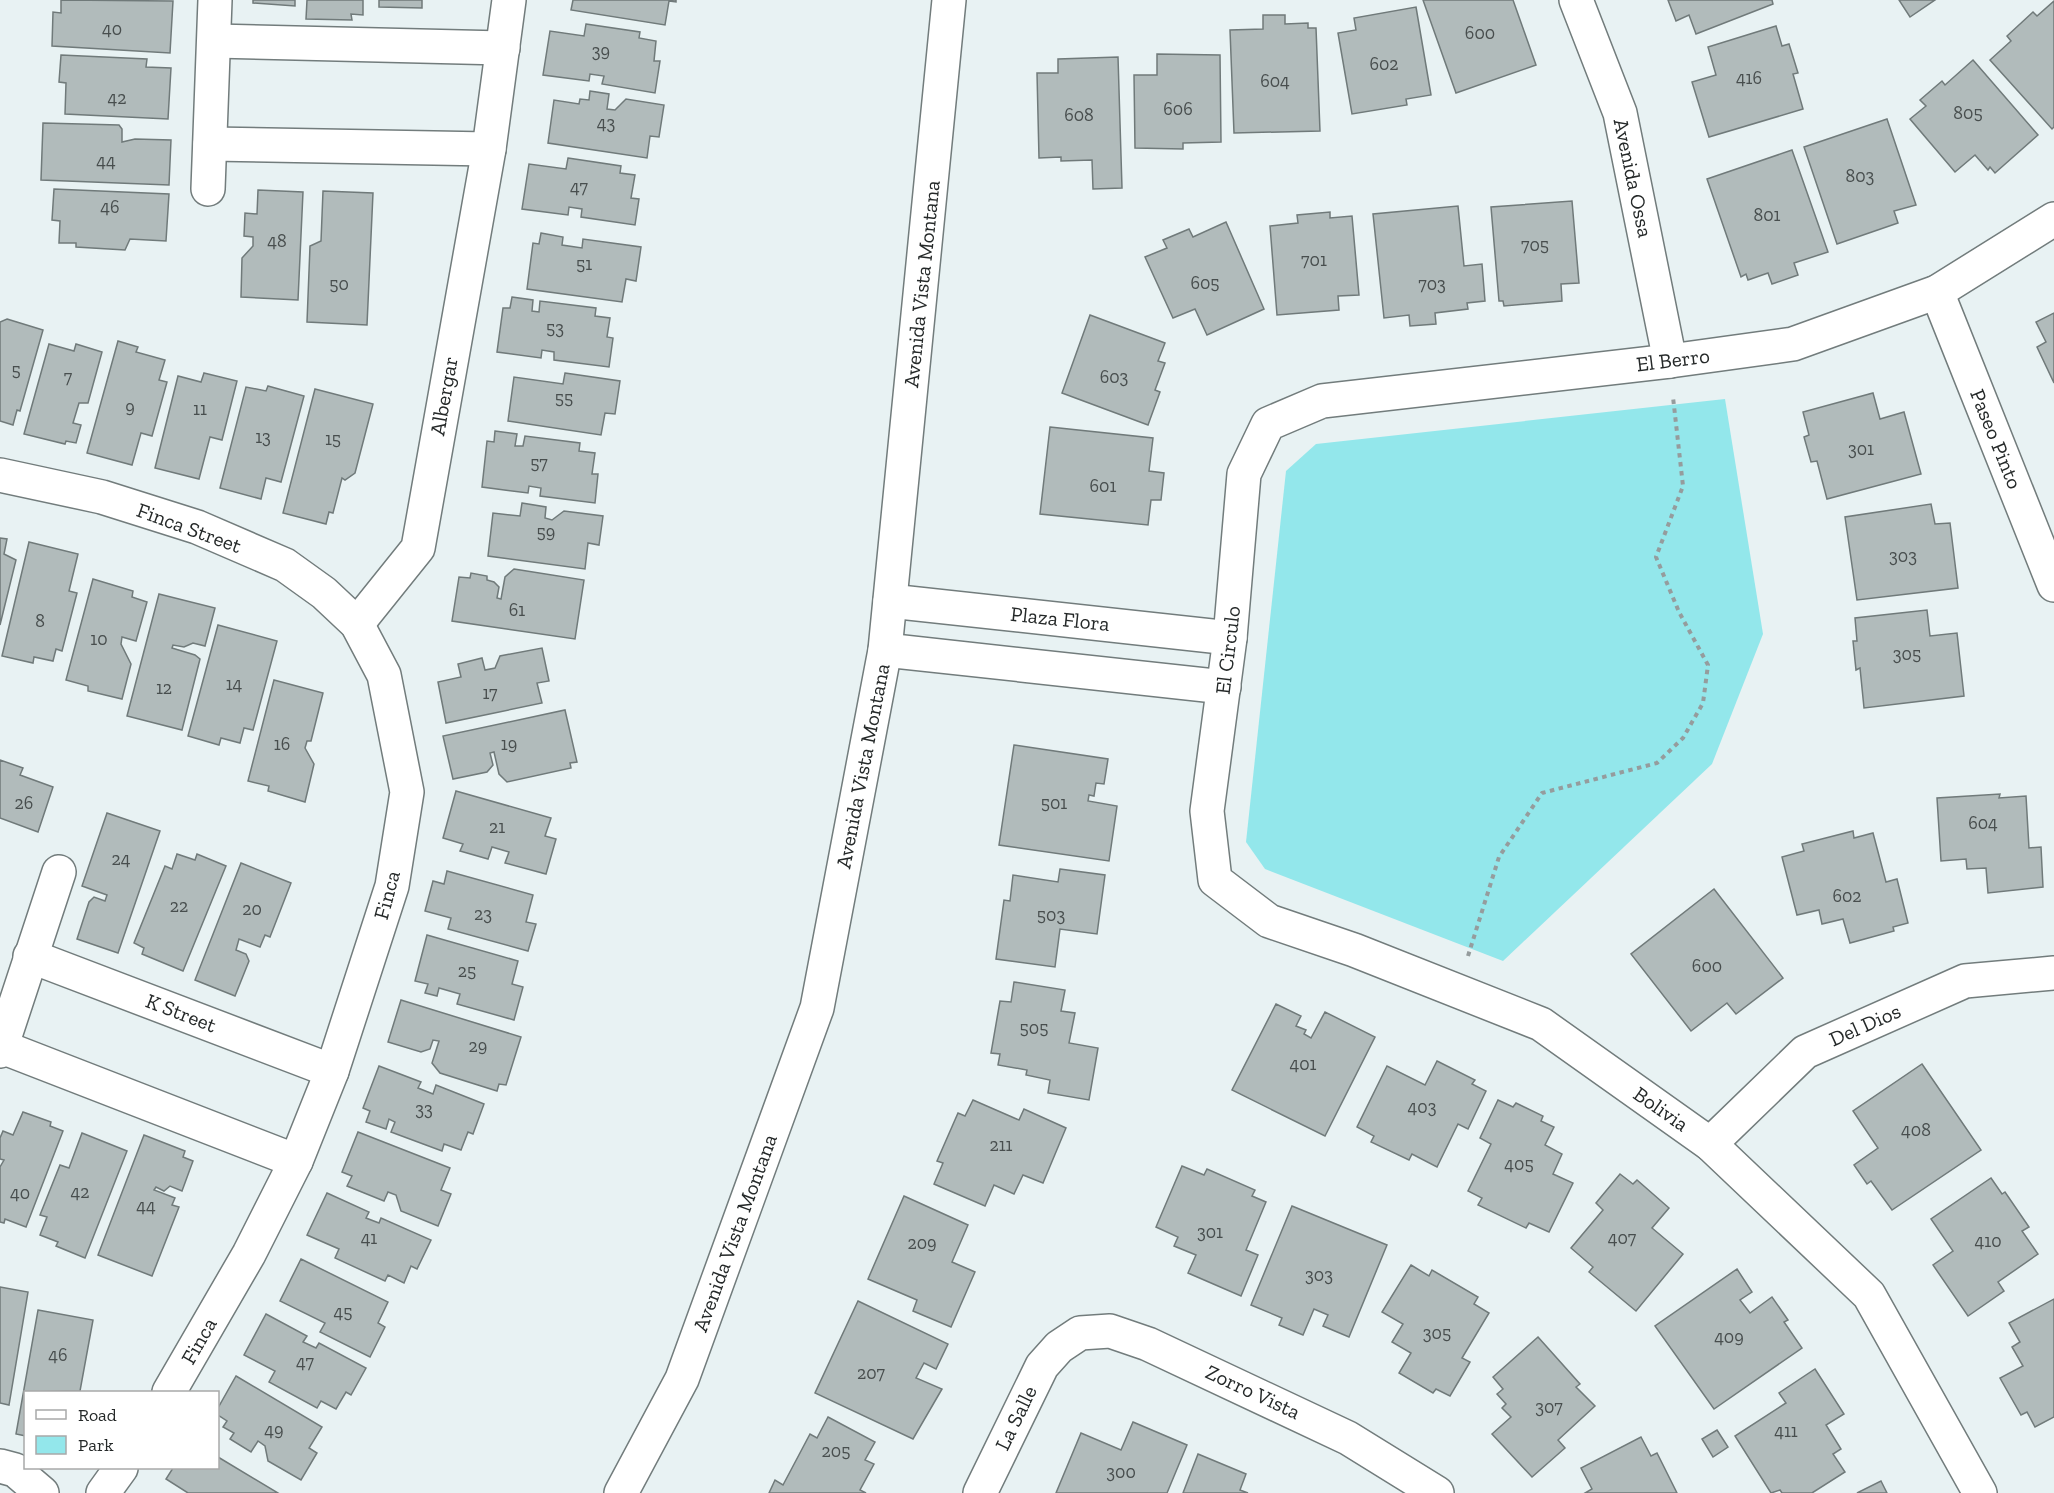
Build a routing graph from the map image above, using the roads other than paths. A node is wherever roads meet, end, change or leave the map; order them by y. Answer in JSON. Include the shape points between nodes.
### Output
{"nodes":[{"id":1,"x":215,"y":0,"type":"edge"},
{"id":2,"x":509,"y":0,"type":"edge"},
{"id":3,"x":949,"y":0,"type":"edge"},
{"id":4,"x":1576,"y":0,"type":"edge"},
{"id":5,"x":215,"y":41,"type":"junction"},
{"id":6,"x":503,"y":48,"type":"junction"},
{"id":7,"x":210,"y":144,"type":"junction"},
{"id":8,"x":489,"y":148,"type":"junction"},
{"id":9,"x":208,"y":189,"type":"dead end"},
{"id":10,"x":2054,"y":219,"type":"edge"},
{"id":11,"x":1937,"y":292,"type":"junction"},
{"id":12,"x":1670,"y":361,"type":"junction"},
{"id":13,"x":1268,"y":424,"type":"joint"},
{"id":14,"x":0,"y":475,"type":"edge"},
{"id":15,"x":2054,"y":585,"type":"edge"},
{"id":16,"x":890,"y":601,"type":"junction"},
{"id":17,"x":357,"y":624,"type":"junction"},
{"id":18,"x":1230,"y":638,"type":"junction"},
{"id":19,"x":885,"y":650,"type":"junction"},
{"id":20,"x":1224,"y":687,"type":"junction"},
{"id":21,"x":59,"y":872,"type":"dead end"},
{"id":22,"x":1215,"y":880,"type":"joint"},
{"id":23,"x":30,"y":956,"type":"junction"},
{"id":24,"x":2054,"y":973,"type":"edge"},
{"id":25,"x":1,"y":1049,"type":"edge"},
{"id":26,"x":332,"y":1071,"type":"junction"},
{"id":27,"x":1710,"y":1144,"type":"junction"},
{"id":28,"x":296,"y":1161,"type":"junction"},
{"id":29,"x":1059,"y":1347,"type":"joint"},
{"id":30,"x":170,"y":1391,"type":"edge"},
{"id":31,"x":0,"y":1466,"type":"edge"},
{"id":32,"x":120,"y":1469,"type":"edge"},
{"id":33,"x":42,"y":1493,"type":"edge"},
{"id":34,"x":103,"y":1493,"type":"edge"},
{"id":35,"x":621,"y":1493,"type":"edge"},
{"id":36,"x":980,"y":1493,"type":"edge"},
{"id":37,"x":1437,"y":1493,"type":"edge"},
{"id":38,"x":1980,"y":1493,"type":"edge"}],
"edges":[{"from":1,"to":5,"type":"street"},
{"from":2,"to":6,"type":"street","name":"Albergar"},
{"from":3,"to":16,"type":"street","name":"Avenida Vista Montana"},
{"from":4,"to":12,"type":"street","name":"Avenida Ossa","via":[[1620,113]]},
{"from":5,"to":6,"type":"street"},
{"from":5,"to":7,"type":"street"},
{"from":6,"to":8,"type":"street","name":"Albergar"},
{"from":7,"to":8,"type":"street"},
{"from":7,"to":9,"type":"street"},
{"from":8,"to":17,"type":"street","name":"Albergar","via":[[418,548]]},
{"from":10,"to":11,"type":"street","name":"El Berro"},
{"from":11,"to":12,"type":"street","name":"El Berro","via":[[1793,344]]},
{"from":11,"to":15,"type":"street","name":"Paseo Pinto"},
{"from":12,"to":13,"type":"street","name":"El Berro","via":[[1322,401]]},
{"from":13,"to":18,"type":"street","name":"El Circulo","via":[[1244,474]]},
{"from":14,"to":17,"type":"street","name":"Finca Street","via":[[102,497],[196,526],[285,566],[324,592]]},
{"from":16,"to":18,"type":"street","name":"Plaza Flora"},
{"from":16,"to":19,"type":"street","name":"Avenida Vista Montana"},
{"from":17,"to":26,"type":"street","name":"Finca","via":[[384,675],[407,792],[392,886]]},
{"from":18,"to":20,"type":"street","name":"El Circulo"},
{"from":19,"to":20,"type":"street"},
{"from":19,"to":35,"type":"street","name":"Avenida Vista Montana","via":[[817,1008],[682,1379]]},
{"from":20,"to":22,"type":"street","name":"El Circulo","via":[[1207,811]]},
{"from":21,"to":23,"type":"street"},
{"from":22,"to":27,"type":"street","name":"Bolivia","via":[[1269,921],[1541,1024]]},
{"from":23,"to":25,"type":"street"},
{"from":23,"to":26,"type":"street","name":"K Street"},
{"from":24,"to":27,"type":"street","name":"Del Dios","via":[[1965,981],[1805,1052]]},
{"from":25,"to":28,"type":"street"},
{"from":26,"to":28,"type":"street","name":"Finca"},
{"from":27,"to":38,"type":"street","name":"Bolivia","via":[[1869,1295]]},
{"from":28,"to":30,"type":"street","name":"Finca","via":[[249,1254]]},
{"from":29,"to":36,"type":"street","name":"La Salle","via":[[1042,1366]]},
{"from":29,"to":37,"type":"street","name":"Zorro Vista","via":[[1080,1333],[1110,1331],[1148,1344],[1348,1438]]},
{"from":31,"to":33,"type":"street","via":[[15,1470]]},
{"from":32,"to":34,"type":"street"}]}
